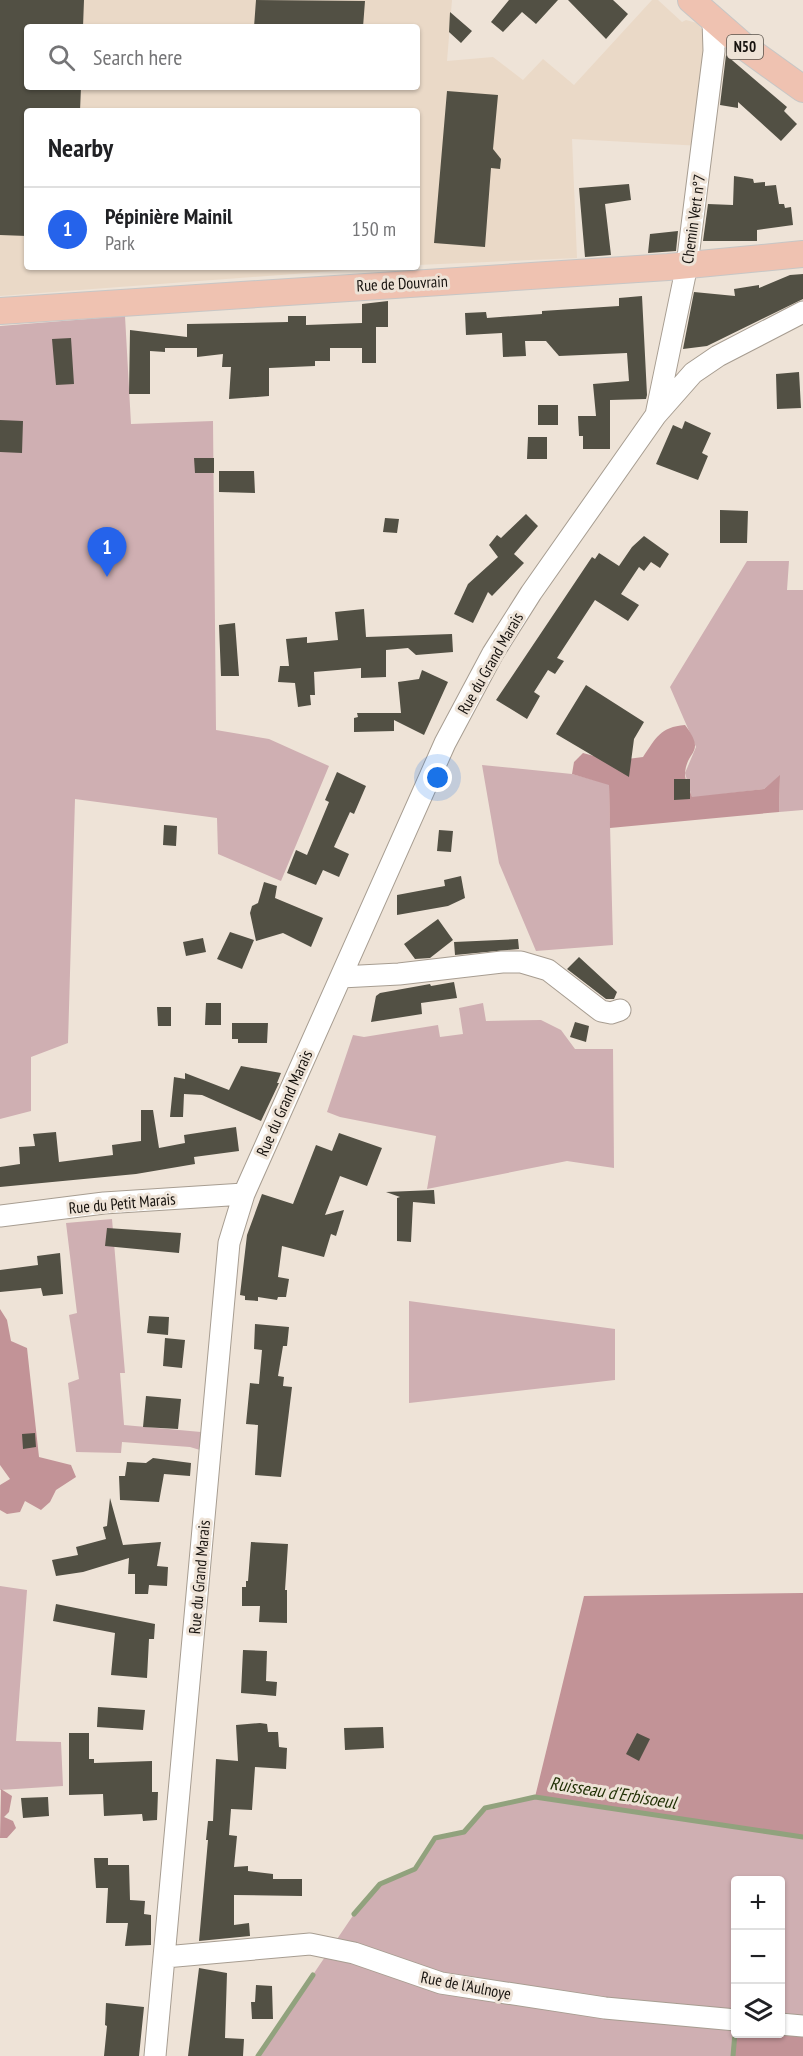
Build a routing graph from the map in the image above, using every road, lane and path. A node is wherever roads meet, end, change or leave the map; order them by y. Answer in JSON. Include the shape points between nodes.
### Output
{"nodes":[{"id":1,"x":691,"y":0,"type":"edge"},
{"id":2,"x":713,"y":20,"type":"junction"},
{"id":3,"x":803,"y":89,"type":"edge"},
{"id":4,"x":803,"y":254,"type":"edge"},
{"id":5,"x":687,"y":265,"type":"junction"},
{"id":6,"x":0,"y":311,"type":"edge"},
{"id":7,"x":803,"y":312,"type":"edge"},
{"id":8,"x":656,"y":415,"type":"junction"},
{"id":9,"x":341,"y":977,"type":"junction"},
{"id":10,"x":620,"y":1010,"type":"dead end"},
{"id":11,"x":244,"y":1194,"type":"junction"},
{"id":12,"x":0,"y":1216,"type":"edge"},
{"id":13,"x":165,"y":1957,"type":"junction"},
{"id":14,"x":731,"y":2020,"type":"edge"},
{"id":15,"x":785,"y":2024,"type":"edge"},
{"id":16,"x":803,"y":2026,"type":"edge"},
{"id":17,"x":155,"y":2056,"type":"edge"}],
"edges":[{"from":1,"to":2,"type":"main road","number":"N50"},
{"from":2,"to":3,"type":"main road","number":"N50"},
{"from":2,"to":5,"type":"street","name":"Chemin Vert n°7","via":[[714,51]]},
{"from":4,"to":5,"type":"main road","name":"Rue de Douvrain"},
{"from":5,"to":6,"type":"main road","name":"Rue de Douvrain"},
{"from":5,"to":8,"type":"street","name":"Chemin Vert n°7"},
{"from":7,"to":8,"type":"street","name":"Rue du Grand Marais","via":[[693,373]]},
{"from":8,"to":9,"type":"street","name":"Rue du Grand Marais","via":[[531,592],[493,653],[445,743]]},
{"from":9,"to":10,"type":"street","via":[[521,962],[548,970],[601,1011]]},
{"from":9,"to":11,"type":"street","name":"Rue du Grand Marais"},
{"from":11,"to":12,"type":"street","name":"Rue du Petit Marais","via":[[104,1203]]},
{"from":11,"to":13,"type":"street","name":"Rue du Grand Marais","via":[[229,1243]]},
{"from":13,"to":14,"type":"street","name":"Rue de l'Aulnoye","via":[[310,1944],[354,1953],[441,1983],[605,2008]]},
{"from":13,"to":17,"type":"street","name":"Rue du Grand Marais"},
{"from":15,"to":16,"type":"street"}]}
